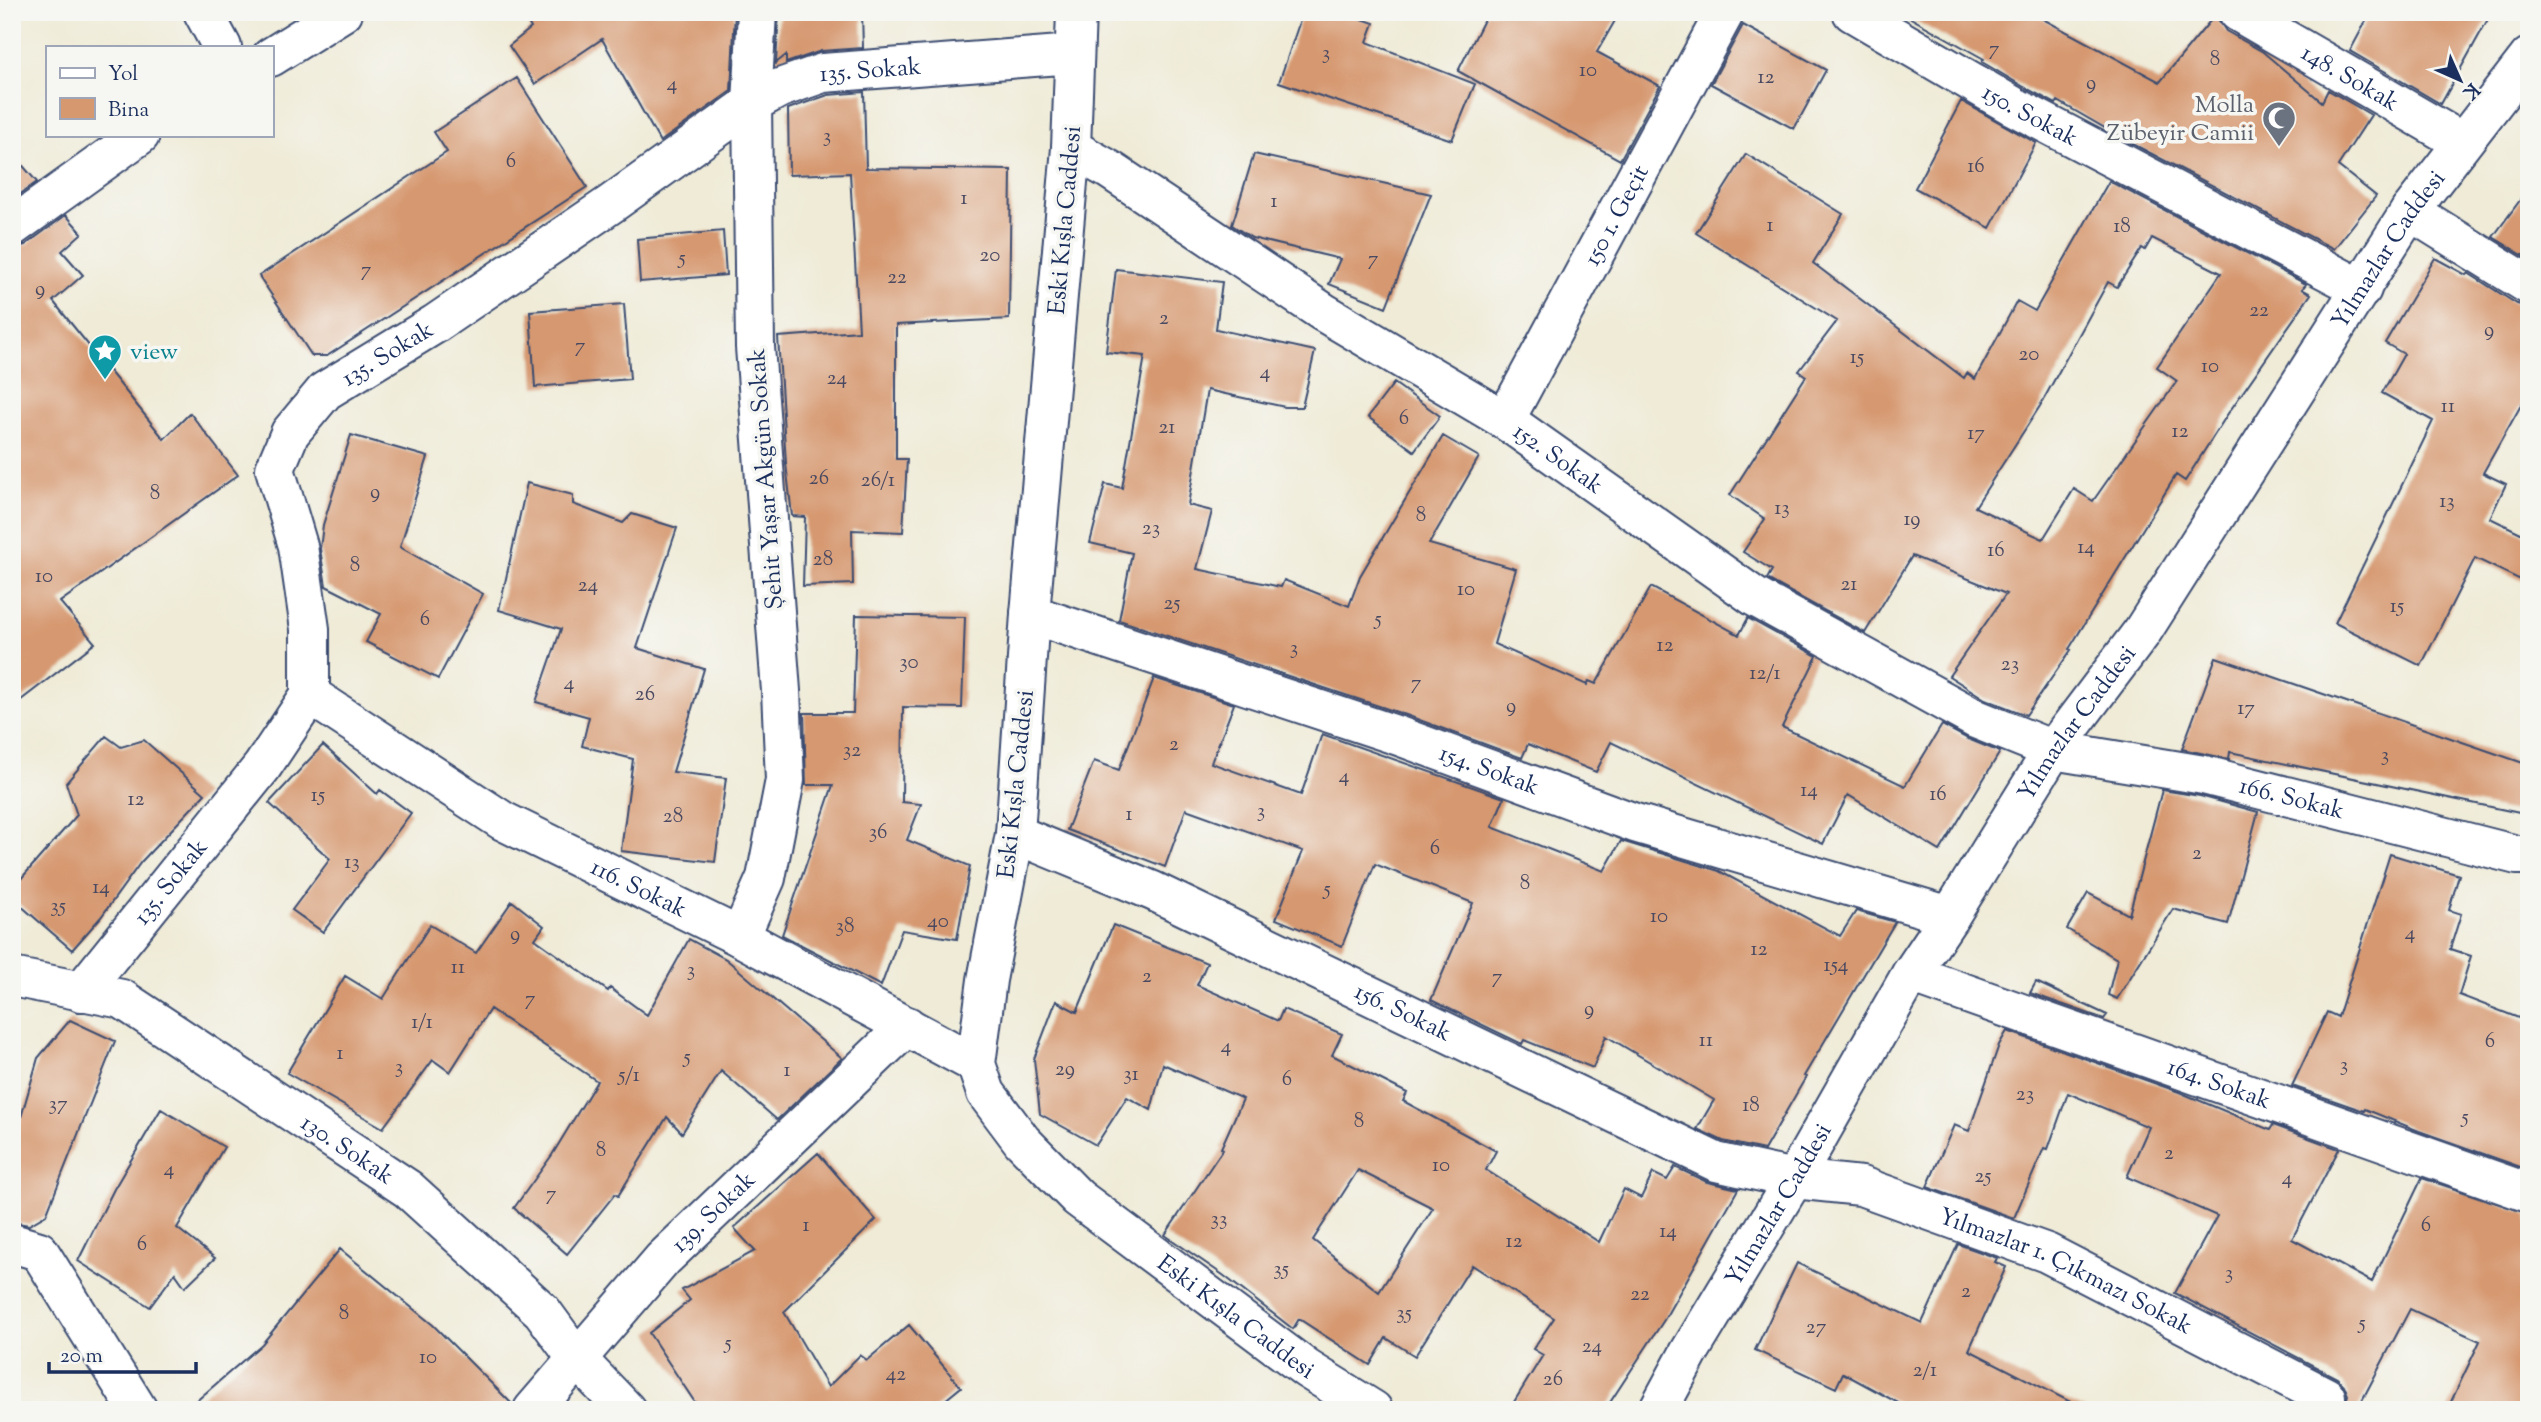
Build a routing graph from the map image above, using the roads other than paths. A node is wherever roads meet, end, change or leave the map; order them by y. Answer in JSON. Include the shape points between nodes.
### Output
{"nodes":[{"id":1,"x":204,"y":12,"type":"edge"},
{"id":2,"x":343,"y":12,"type":"edge"},
{"id":3,"x":757,"y":12,"type":"edge"},
{"id":4,"x":1076,"y":12,"type":"edge"},
{"id":5,"x":1725,"y":12,"type":"edge"},
{"id":6,"x":1852,"y":12,"type":"edge"},
{"id":7,"x":2238,"y":12,"type":"edge"},
{"id":8,"x":221,"y":46,"type":"edge"},
{"id":9,"x":1074,"y":54,"type":"junction"},
{"id":10,"x":273,"y":56,"type":"edge"},
{"id":11,"x":2529,"y":57,"type":"edge"},
{"id":12,"x":752,"y":103,"type":"junction"},
{"id":13,"x":139,"y":136,"type":"edge"},
{"id":14,"x":2462,"y":142,"type":"junction"},
{"id":15,"x":1071,"y":148,"type":"junction"},
{"id":16,"x":2410,"y":211,"type":"junction"},
{"id":17,"x":12,"y":227,"type":"edge"},
{"id":18,"x":2529,"y":285,"type":"edge"},
{"id":19,"x":2362,"y":289,"type":"junction"},
{"id":20,"x":1505,"y":420,"type":"junction"},
{"id":21,"x":1030,"y":614,"type":"junction"},
{"id":22,"x":310,"y":695,"type":"junction"},
{"id":23,"x":2053,"y":750,"type":"junction"},
{"id":24,"x":1015,"y":834,"type":"junction"},
{"id":25,"x":2529,"y":855,"type":"edge"},
{"id":26,"x":1950,"y":916,"type":"junction"},
{"id":27,"x":740,"y":937,"type":"junction"},
{"id":28,"x":1911,"y":974,"type":"junction"},
{"id":29,"x":12,"y":978,"type":"edge"},
{"id":30,"x":81,"y":992,"type":"junction"},
{"id":31,"x":907,"y":1026,"type":"junction"},
{"id":32,"x":976,"y":1064,"type":"junction"},
{"id":33,"x":1794,"y":1180,"type":"junction"},
{"id":34,"x":2529,"y":1193,"type":"edge"},
{"id":35,"x":12,"y":1243,"type":"edge"},
{"id":36,"x":577,"y":1359,"type":"junction"},
{"id":37,"x":2326,"y":1398,"type":"dead end"},
{"id":38,"x":138,"y":1410,"type":"edge"},
{"id":39,"x":533,"y":1410,"type":"edge"},
{"id":40,"x":626,"y":1410,"type":"edge"},
{"id":41,"x":1373,"y":1410,"type":"edge"},
{"id":42,"x":1658,"y":1410,"type":"edge"}],
"edges":[{"from":1,"to":8,"type":"street"},
{"from":2,"to":10,"type":"street"},
{"from":3,"to":12,"type":"street","name":"Şehit Yaşar Akgün Sokak"},
{"from":4,"to":9,"type":"street","name":"Eski Kışla Caddesi"},
{"from":5,"to":20,"type":"street","name":"150 1. Geçit"},
{"from":6,"to":19,"type":"street","name":"150. Sokak","via":[[2014,106]]},
{"from":7,"to":14,"type":"street","name":"148. Sokak"},
{"from":9,"to":12,"type":"street","name":"135. Sokak","via":[[823,73]]},
{"from":9,"to":15,"type":"street","name":"Eski Kışla Caddesi"},
{"from":11,"to":14,"type":"street","name":"Yılmazlar Caddesi"},
{"from":12,"to":22,"type":"street","name":"135. Sokak","via":[[435,324],[326,391],[290,433],[275,469],[298,546],[310,629]]},
{"from":12,"to":27,"type":"street","name":"Şehit Yaşar Akgün Sokak","via":[[755,346],[785,780],[766,878]]},
{"from":13,"to":17,"type":"street"},
{"from":14,"to":16,"type":"street","name":"Yılmazlar Caddesi"},
{"from":15,"to":20,"type":"street","name":"152. Sokak","via":[[1323,312]]},
{"from":15,"to":21,"type":"street","name":"Eski Kışla Caddesi"},
{"from":16,"to":18,"type":"street"},
{"from":16,"to":19,"type":"street","name":"Yılmazlar Caddesi"},
{"from":19,"to":23,"type":"street","name":"Yılmazlar Caddesi","via":[[2142,632]]},
{"from":20,"to":23,"type":"street","name":"152. Sokak","via":[[1755,597],[1976,719]]},
{"from":21,"to":24,"type":"street","name":"Eski Kışla Caddesi"},
{"from":21,"to":26,"type":"street","name":"154. Sokak","via":[[1399,736],[1635,823]]},
{"from":22,"to":27,"type":"street","name":"116. Sokak","via":[[503,821]]},
{"from":22,"to":30,"type":"street","name":"135. Sokak","via":[[262,767]]},
{"from":23,"to":25,"type":"street","name":"166. Sokak","via":[[2204,775]]},
{"from":23,"to":26,"type":"street","name":"Yılmazlar Caddesi"},
{"from":24,"to":32,"type":"street","name":"Eski Kışla Caddesi"},
{"from":24,"to":33,"type":"street","name":"156. Sokak","via":[[1153,891],[1716,1162]]},
{"from":26,"to":28,"type":"street","name":"Yılmazlar Caddesi"},
{"from":27,"to":31,"type":"street","name":"116. Sokak"},
{"from":28,"to":33,"type":"street","name":"Yılmazlar Caddesi"},
{"from":28,"to":34,"type":"street","name":"164. Sokak"},
{"from":29,"to":30,"type":"street","name":"130. Sokak"},
{"from":30,"to":36,"type":"street","name":"130. Sokak","via":[[122,999],[408,1189],[542,1311]]},
{"from":31,"to":32,"type":"street","name":"116. Sokak"},
{"from":31,"to":36,"type":"street","name":"139. Sokak","via":[[663,1259]]},
{"from":32,"to":41,"type":"street","name":"Eski Kışla Caddesi","via":[[986,1093],[1021,1141],[1078,1198],[1307,1369]]},
{"from":33,"to":37,"type":"street","name":"Yılmazlar 1. Çıkmazı Sokak","via":[[1861,1186],[2047,1252]]},
{"from":33,"to":42,"type":"street","name":"Yılmazlar Caddesi"},
{"from":35,"to":38,"type":"street","via":[[39,1251]]},
{"from":36,"to":39,"type":"street","name":"139. Sokak"},
{"from":36,"to":40,"type":"street","name":"130. Sokak"}]}
